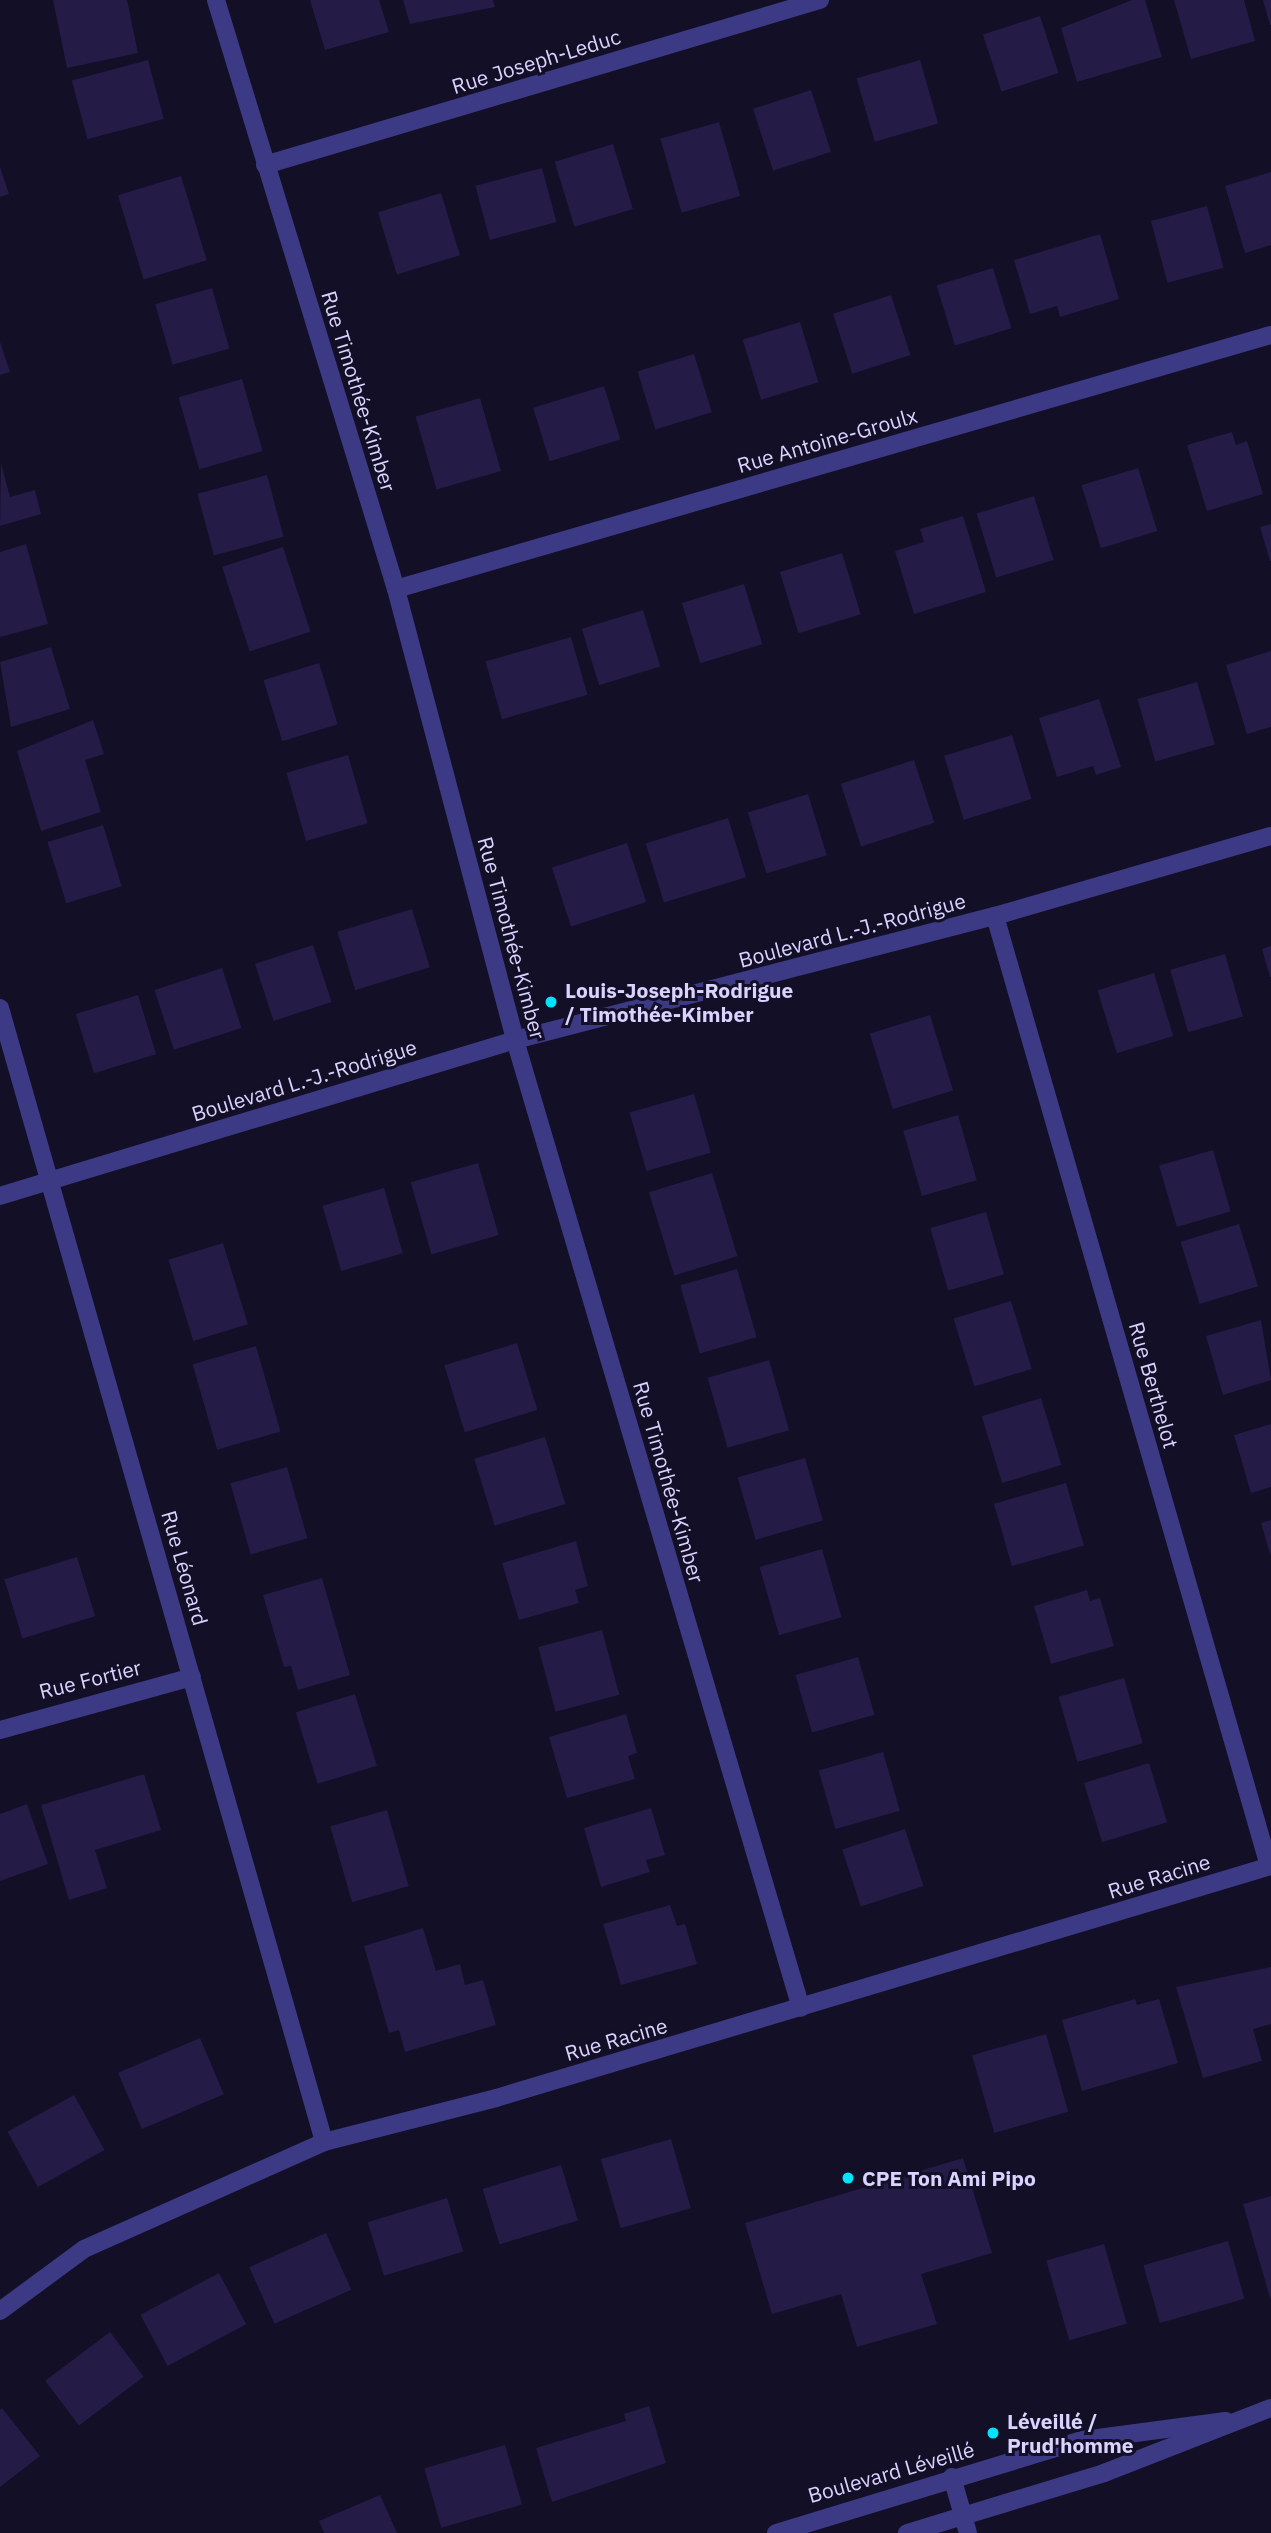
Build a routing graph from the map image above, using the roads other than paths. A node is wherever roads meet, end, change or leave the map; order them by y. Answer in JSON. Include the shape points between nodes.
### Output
{"nodes":[{"id":1,"x":216,"y":0,"type":"edge"},
{"id":2,"x":820,"y":0,"type":"edge"},
{"id":3,"x":265,"y":165,"type":"junction"},
{"id":4,"x":1271,"y":335,"type":"edge"},
{"id":5,"x":396,"y":589,"type":"junction"},
{"id":6,"x":1271,"y":835,"type":"edge"},
{"id":7,"x":995,"y":916,"type":"junction"},
{"id":8,"x":0,"y":1007,"type":"edge"},
{"id":9,"x":515,"y":1041,"type":"junction"},
{"id":10,"x":50,"y":1180,"type":"junction"},
{"id":11,"x":0,"y":1196,"type":"edge"},
{"id":12,"x":192,"y":1677,"type":"junction"},
{"id":13,"x":0,"y":1730,"type":"edge"},
{"id":14,"x":1270,"y":1866,"type":"edge"},
{"id":15,"x":801,"y":2008,"type":"junction"},
{"id":16,"x":324,"y":2142,"type":"junction"},
{"id":17,"x":0,"y":2311,"type":"edge"},
{"id":18,"x":1271,"y":2408,"type":"edge"},
{"id":19,"x":1226,"y":2421,"type":"junction"},
{"id":20,"x":952,"y":2477,"type":"junction"},
{"id":21,"x":965,"y":2525,"type":"edge"},
{"id":22,"x":776,"y":2533,"type":"edge"},
{"id":23,"x":907,"y":2533,"type":"edge"}],
"edges":[{"from":1,"to":3,"type":"street","name":"Rue Timothée-Kimber"},
{"from":2,"to":3,"type":"street","name":"Rue Joseph-Leduc"},
{"from":3,"to":5,"type":"street","name":"Rue Timothée-Kimber"},
{"from":4,"to":5,"type":"street","name":"Rue Antoine-Groulx"},
{"from":5,"to":9,"type":"street","name":"Rue Timothée-Kimber"},
{"from":6,"to":7,"type":"street","name":"Boulevard L.-J.-Rodrigue"},
{"from":7,"to":9,"type":"street","name":"Boulevard L.-J.-Rodrigue"},
{"from":7,"to":14,"type":"street","name":"Rue Berthelot"},
{"from":8,"to":10,"type":"street","name":"Rue Léonard"},
{"from":9,"to":10,"type":"street","name":"Boulevard L.-J.-Rodrigue"},
{"from":9,"to":15,"type":"street","name":"Rue Timothée-Kimber"},
{"from":10,"to":11,"type":"street","name":"Boulevard L.-J.-Rodrigue"},
{"from":10,"to":12,"type":"street","name":"Rue Léonard"},
{"from":12,"to":13,"type":"street","name":"Rue Fortier"},
{"from":12,"to":16,"type":"street","name":"Rue Léonard"},
{"from":14,"to":15,"type":"street","name":"Rue Racine"},
{"from":15,"to":16,"type":"street","name":"Rue Racine"},
{"from":16,"to":17,"type":"street","name":"Rue Racine","via":[[85,2249]]},
{"from":18,"to":19,"type":"street","name":"Boulevard Léveillé"},
{"from":19,"to":20,"type":"street","name":"Boulevard Léveillé","via":[[1083,2440]]},
{"from":19,"to":21,"type":"street","name":"Boulevard Léveillé","via":[[1125,2466]]},
{"from":20,"to":21,"type":"street"},
{"from":20,"to":22,"type":"street","name":"Boulevard Léveillé"},
{"from":21,"to":23,"type":"street","name":"Boulevard Léveillé"}]}
